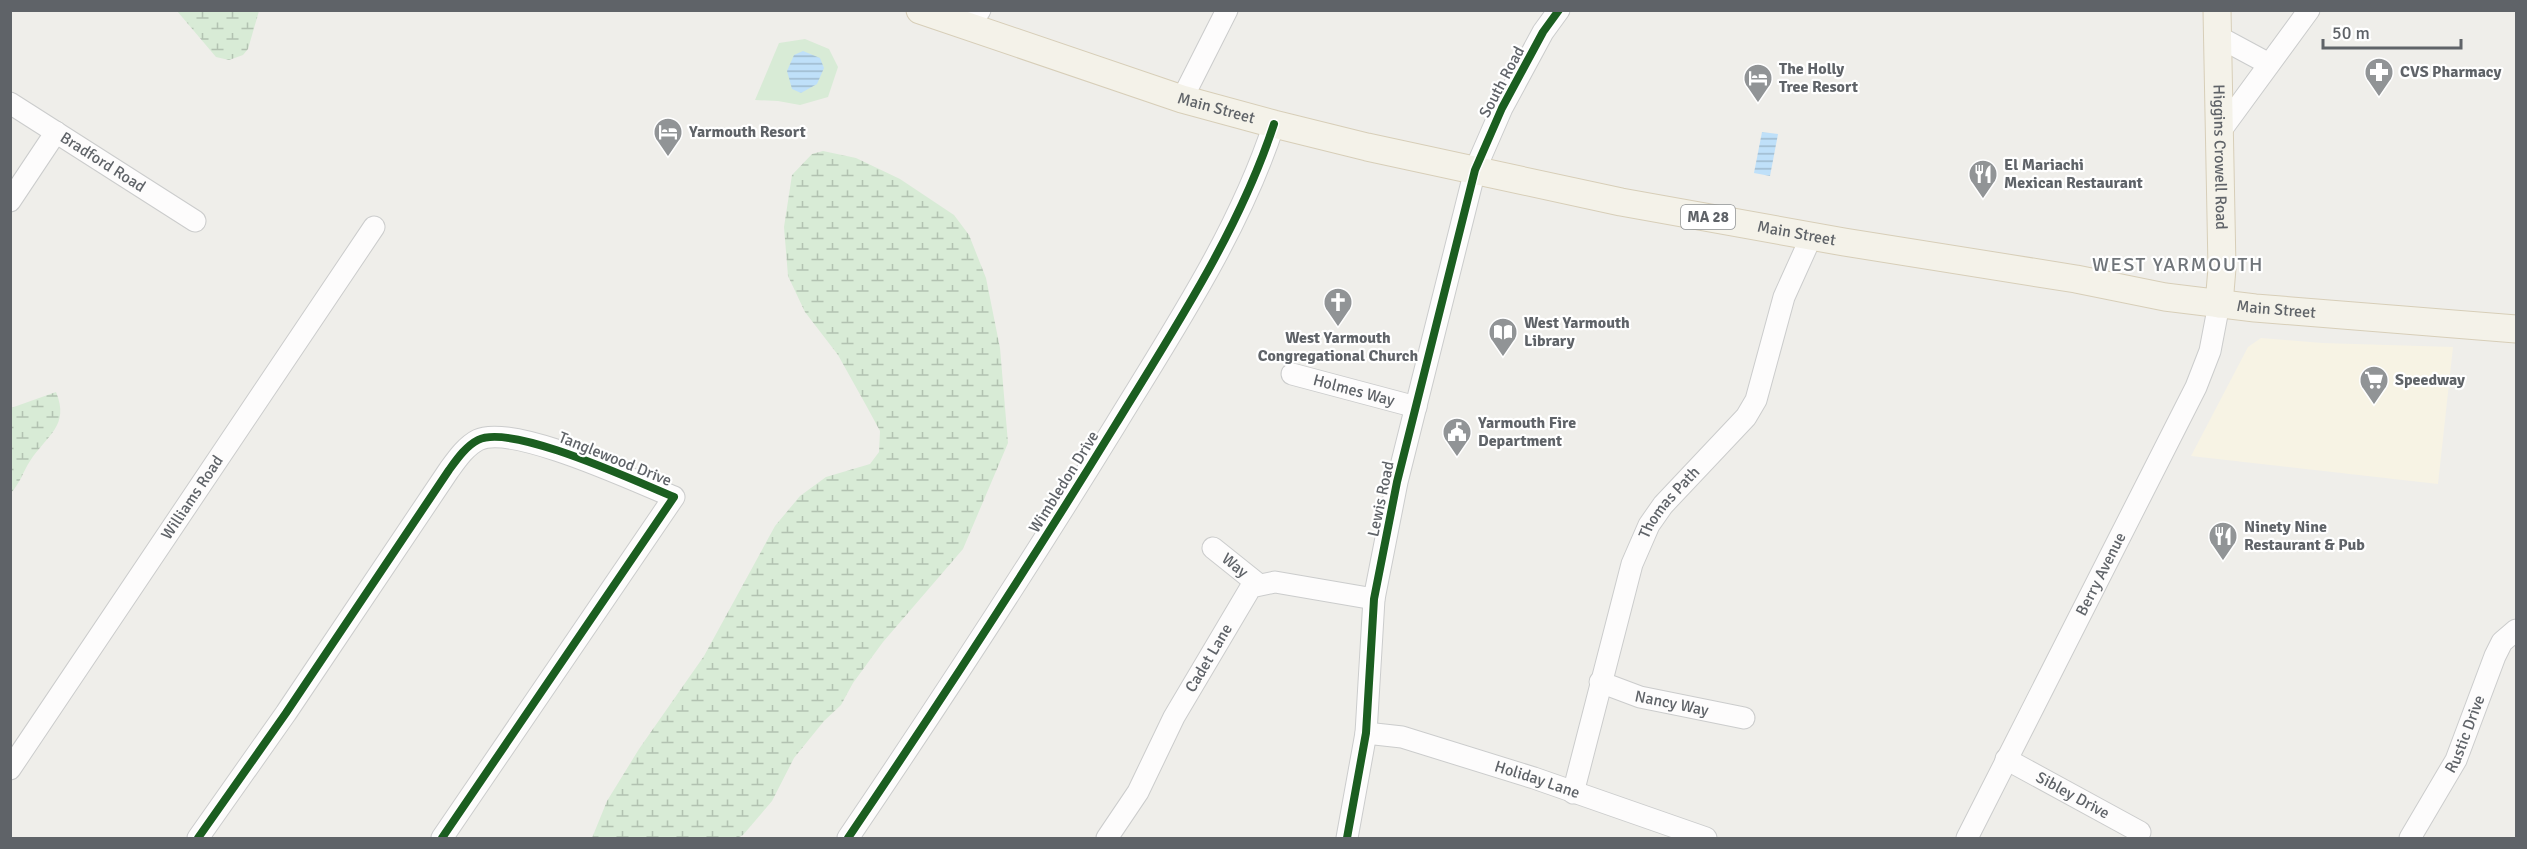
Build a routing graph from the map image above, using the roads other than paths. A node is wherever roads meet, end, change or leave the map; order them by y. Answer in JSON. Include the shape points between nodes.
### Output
{"nodes":[{"id":1,"x":920,"y":10,"type":"edge"},
{"id":2,"x":1227,"y":10,"type":"edge"},
{"id":3,"x":1559,"y":10,"type":"edge"},
{"id":4,"x":2309,"y":10,"type":"edge"},
{"id":5,"x":974,"y":19,"type":"edge"},
{"id":6,"x":2217,"y":23,"type":"edge"},
{"id":7,"x":2269,"y":64,"type":"junction"},
{"id":8,"x":1182,"y":99,"type":"junction"},
{"id":9,"x":10,"y":103,"type":"edge"},
{"id":10,"x":1274,"y":124,"type":"junction"},
{"id":11,"x":56,"y":132,"type":"junction"},
{"id":12,"x":2218,"y":133,"type":"junction"},
{"id":13,"x":1475,"y":170,"type":"junction"},
{"id":14,"x":10,"y":201,"type":"edge"},
{"id":15,"x":195,"y":221,"type":"dead end"},
{"id":16,"x":374,"y":227,"type":"dead end"},
{"id":17,"x":1812,"y":235,"type":"junction"},
{"id":18,"x":2219,"y":304,"type":"junction"},
{"id":19,"x":2517,"y":329,"type":"edge"},
{"id":20,"x":1292,"y":374,"type":"dead end"},
{"id":21,"x":1416,"y":407,"type":"junction"},
{"id":22,"x":1213,"y":548,"type":"dead end"},
{"id":23,"x":1258,"y":584,"type":"junction"},
{"id":24,"x":1374,"y":599,"type":"junction"},
{"id":25,"x":2517,"y":630,"type":"edge"},
{"id":26,"x":1600,"y":682,"type":"junction"},
{"id":27,"x":1744,"y":718,"type":"dead end"},
{"id":28,"x":1366,"y":733,"type":"junction"},
{"id":29,"x":2006,"y":759,"type":"junction"},
{"id":30,"x":10,"y":769,"type":"edge"},
{"id":31,"x":1573,"y":793,"type":"junction"},
{"id":32,"x":2140,"y":832,"type":"dead end"},
{"id":33,"x":198,"y":838,"type":"edge"},
{"id":34,"x":442,"y":838,"type":"edge"},
{"id":35,"x":848,"y":838,"type":"edge"},
{"id":36,"x":1107,"y":838,"type":"edge"},
{"id":37,"x":1347,"y":838,"type":"edge"},
{"id":38,"x":1706,"y":838,"type":"edge"},
{"id":39,"x":1966,"y":838,"type":"edge"},
{"id":40,"x":2410,"y":838,"type":"edge"}],
"edges":[{"from":1,"to":5,"type":"main road","name":"Main Street","number":"MA 28"},
{"from":2,"to":8,"type":"street"},
{"from":3,"to":13,"type":"street","name":"South Road","via":[[1502,108]]},
{"from":4,"to":7,"type":"street"},
{"from":5,"to":8,"type":"main road","name":"Main Street","number":"MA 28"},
{"from":6,"to":7,"type":"street"},
{"from":6,"to":12,"type":"main road","name":"Higgins Crowell Road"},
{"from":7,"to":12,"type":"street"},
{"from":8,"to":10,"type":"main road","name":"Main Street","number":"MA 28"},
{"from":9,"to":11,"type":"street","name":"Bradford Road"},
{"from":10,"to":13,"type":"main road","name":"Main Street","number":"MA 28"},
{"from":10,"to":35,"type":"street","name":"Wimbledon Drive","via":[[1249,192],[1138,388],[1034,556]]},
{"from":11,"to":14,"type":"street"},
{"from":11,"to":15,"type":"street","name":"Bradford Road"},
{"from":12,"to":18,"type":"main road","name":"Higgins Crowell Road","via":[[2222,268]]},
{"from":13,"to":17,"type":"main road","name":"Main Street","number":"MA 28","via":[[1621,202]]},
{"from":13,"to":21,"type":"street","name":"Lewis Road"},
{"from":16,"to":30,"type":"street","name":"Williams Road"},
{"from":17,"to":18,"type":"main road","name":"Main Street","number":"MA 28"},
{"from":17,"to":26,"type":"street","name":"Thomas Path","via":[[1784,297],[1758,391],[1746,417],[1649,525],[1632,564]]},
{"from":18,"to":19,"type":"main road","name":"Main Street","number":"MA 28"},
{"from":18,"to":29,"type":"street","name":"Berry Avenue","via":[[2210,351],[2196,387]]},
{"from":20,"to":21,"type":"street","name":"Holmes Way"},
{"from":21,"to":24,"type":"street","name":"Lewis Road","via":[[1396,482]]},
{"from":22,"to":23,"type":"street","name":"Way"},
{"from":23,"to":24,"type":"street","via":[[1275,582]]},
{"from":23,"to":36,"type":"street","name":"Cadet Lane","via":[[1251,587],[1174,717],[1138,792]]},
{"from":24,"to":28,"type":"street","name":"Lewis Road"},
{"from":25,"to":40,"type":"street","name":"Rustic Drive","via":[[2502,642],[2456,760],[2436,800]]},
{"from":26,"to":27,"type":"street","name":"Nancy Way","via":[[1640,697]]},
{"from":26,"to":31,"type":"street","name":"Thomas Path"},
{"from":28,"to":31,"type":"street","name":"Holiday Lane","via":[[1402,737]]},
{"from":28,"to":37,"type":"street","name":"Lewis Road"},
{"from":29,"to":32,"type":"street","name":"Sibley Drive"},
{"from":29,"to":39,"type":"street","name":"Berry Avenue"},
{"from":31,"to":38,"type":"street","name":"Holiday Lane"},
{"from":33,"to":34,"type":"street","name":"Tanglewood Drive","via":[[467,448],[492,436],[513,439],[551,448],[674,497]]}]}
